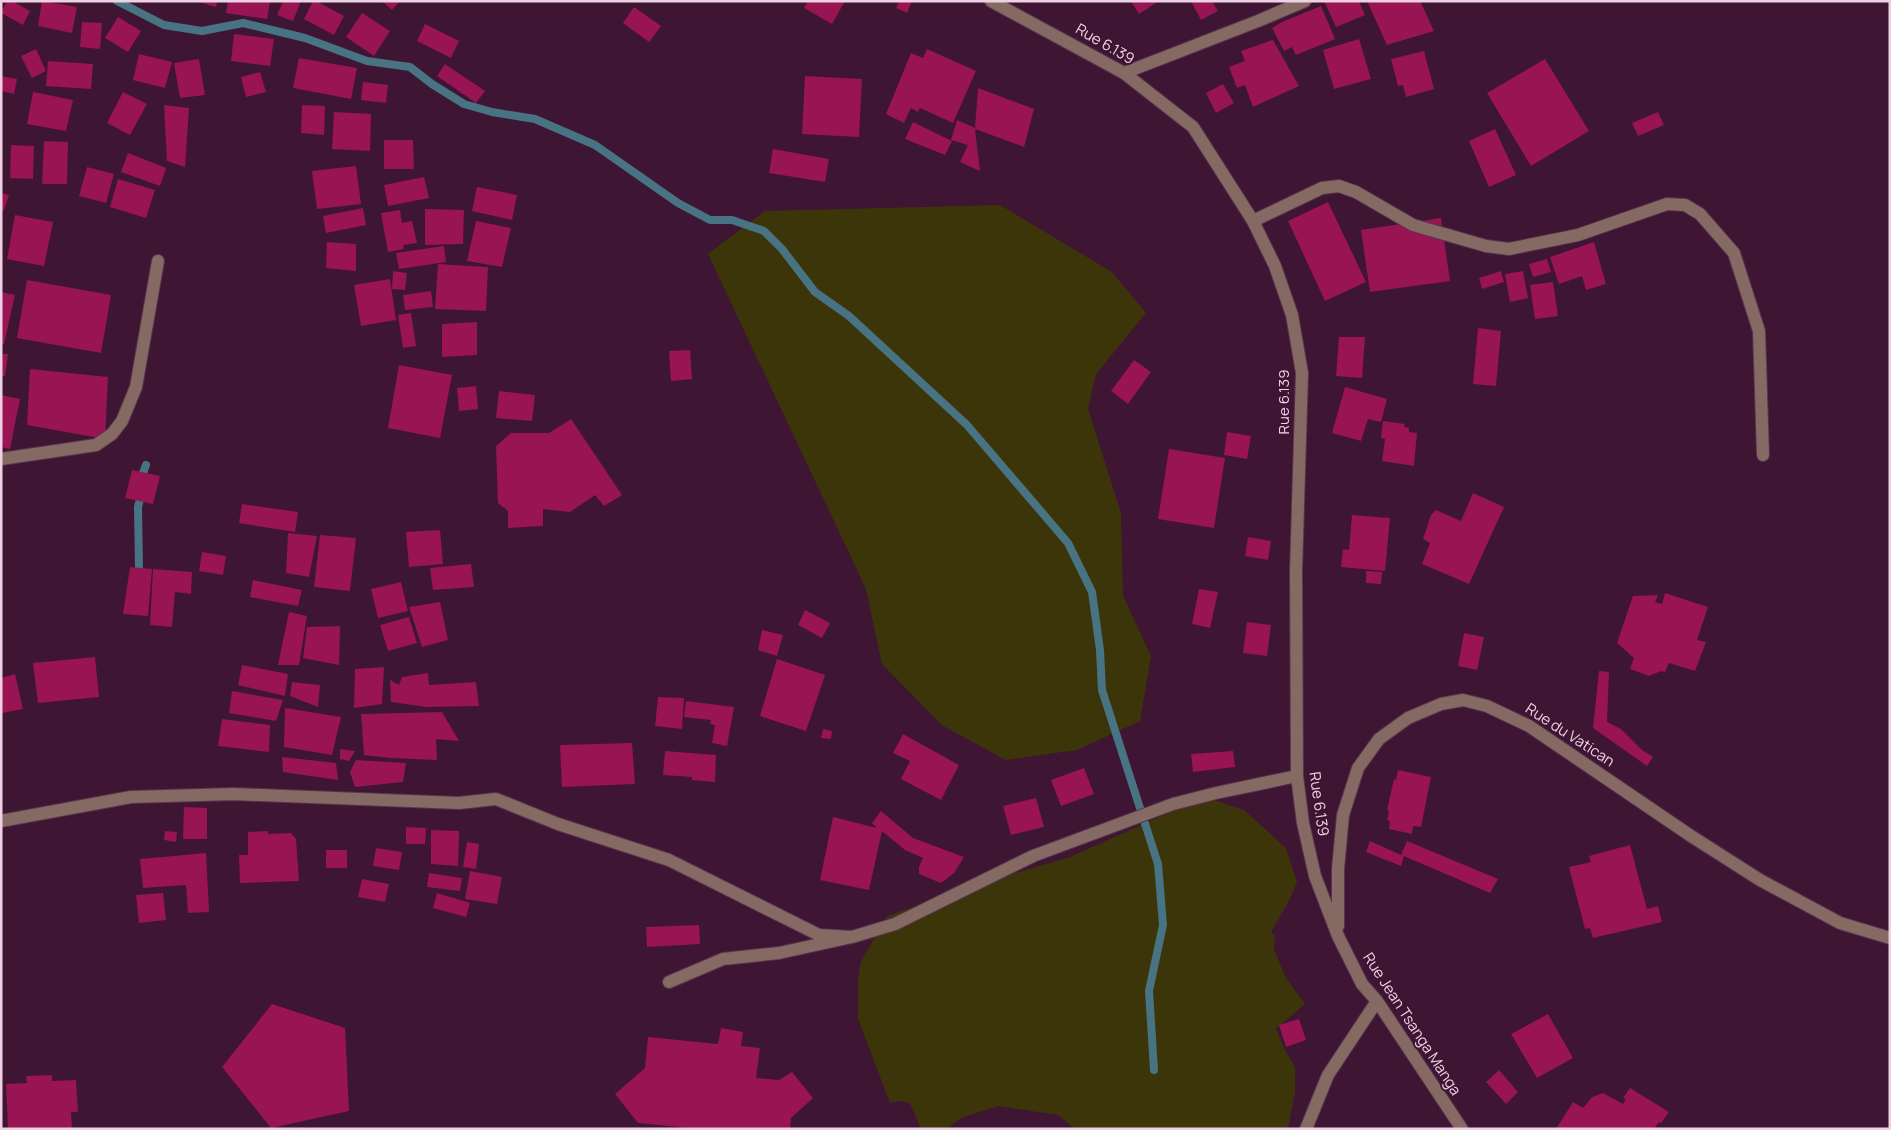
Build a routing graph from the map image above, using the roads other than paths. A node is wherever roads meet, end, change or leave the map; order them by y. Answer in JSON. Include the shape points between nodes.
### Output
{"nodes":[{"id":1,"x":991,"y":1,"type":"edge"},
{"id":2,"x":1305,"y":1,"type":"edge"},
{"id":3,"x":1124,"y":73,"type":"junction"},
{"id":4,"x":1253,"y":221,"type":"junction"},
{"id":5,"x":158,"y":261,"type":"dead end"},
{"id":6,"x":1763,"y":455,"type":"dead end"},
{"id":7,"x":1,"y":459,"type":"edge"},
{"id":8,"x":1297,"y":776,"type":"junction"},
{"id":9,"x":1,"y":820,"type":"edge"},
{"id":10,"x":1338,"y":936,"type":"junction"},
{"id":11,"x":852,"y":937,"type":"junction"},
{"id":12,"x":1890,"y":938,"type":"edge"},
{"id":13,"x":669,"y":982,"type":"dead end"},
{"id":14,"x":1377,"y":1001,"type":"junction"},
{"id":15,"x":1306,"y":1129,"type":"edge"},
{"id":16,"x":1462,"y":1129,"type":"edge"}],
"edges":[{"from":1,"to":3,"type":"street","name":"Rue 6.139"},
{"from":2,"to":3,"type":"street"},
{"from":3,"to":4,"type":"street","name":"Rue 6.139","via":[[1193,127]]},
{"from":4,"to":6,"type":"street","via":[[1322,188],[1339,186],[1356,192],[1413,225],[1486,246],[1509,249],[1578,235],[1667,204],[1685,205],[1700,214],[1734,253],[1759,331]]},
{"from":4,"to":8,"type":"street","name":"Rue 6.139","via":[[1275,266],[1292,315],[1302,373],[1296,571]]},
{"from":5,"to":7,"type":"street","via":[[136,388],[122,421],[112,434],[96,445]]},
{"from":8,"to":10,"type":"street","name":"Rue 6.139","via":[[1315,876]]},
{"from":8,"to":11,"type":"street","via":[[1173,804],[1032,856],[895,924]]},
{"from":9,"to":11,"type":"street","via":[[131,797],[234,794],[459,803],[496,799],[558,824],[669,860],[819,935]]},
{"from":10,"to":12,"type":"street","name":"Rue du Vatican","via":[[1338,869],[1343,815],[1358,768],[1379,739],[1408,718],[1441,704],[1463,700],[1487,706],[1529,726],[1760,880],[1840,923]]},
{"from":10,"to":14,"type":"street","name":"Rue Jean Tsanga Manga","via":[[1362,984]]},
{"from":11,"to":13,"type":"street","via":[[779,953],[723,959]]},
{"from":14,"to":15,"type":"street","via":[[1328,1075]]},
{"from":14,"to":16,"type":"street","name":"Rue Jean Tsanga Manga"}]}
